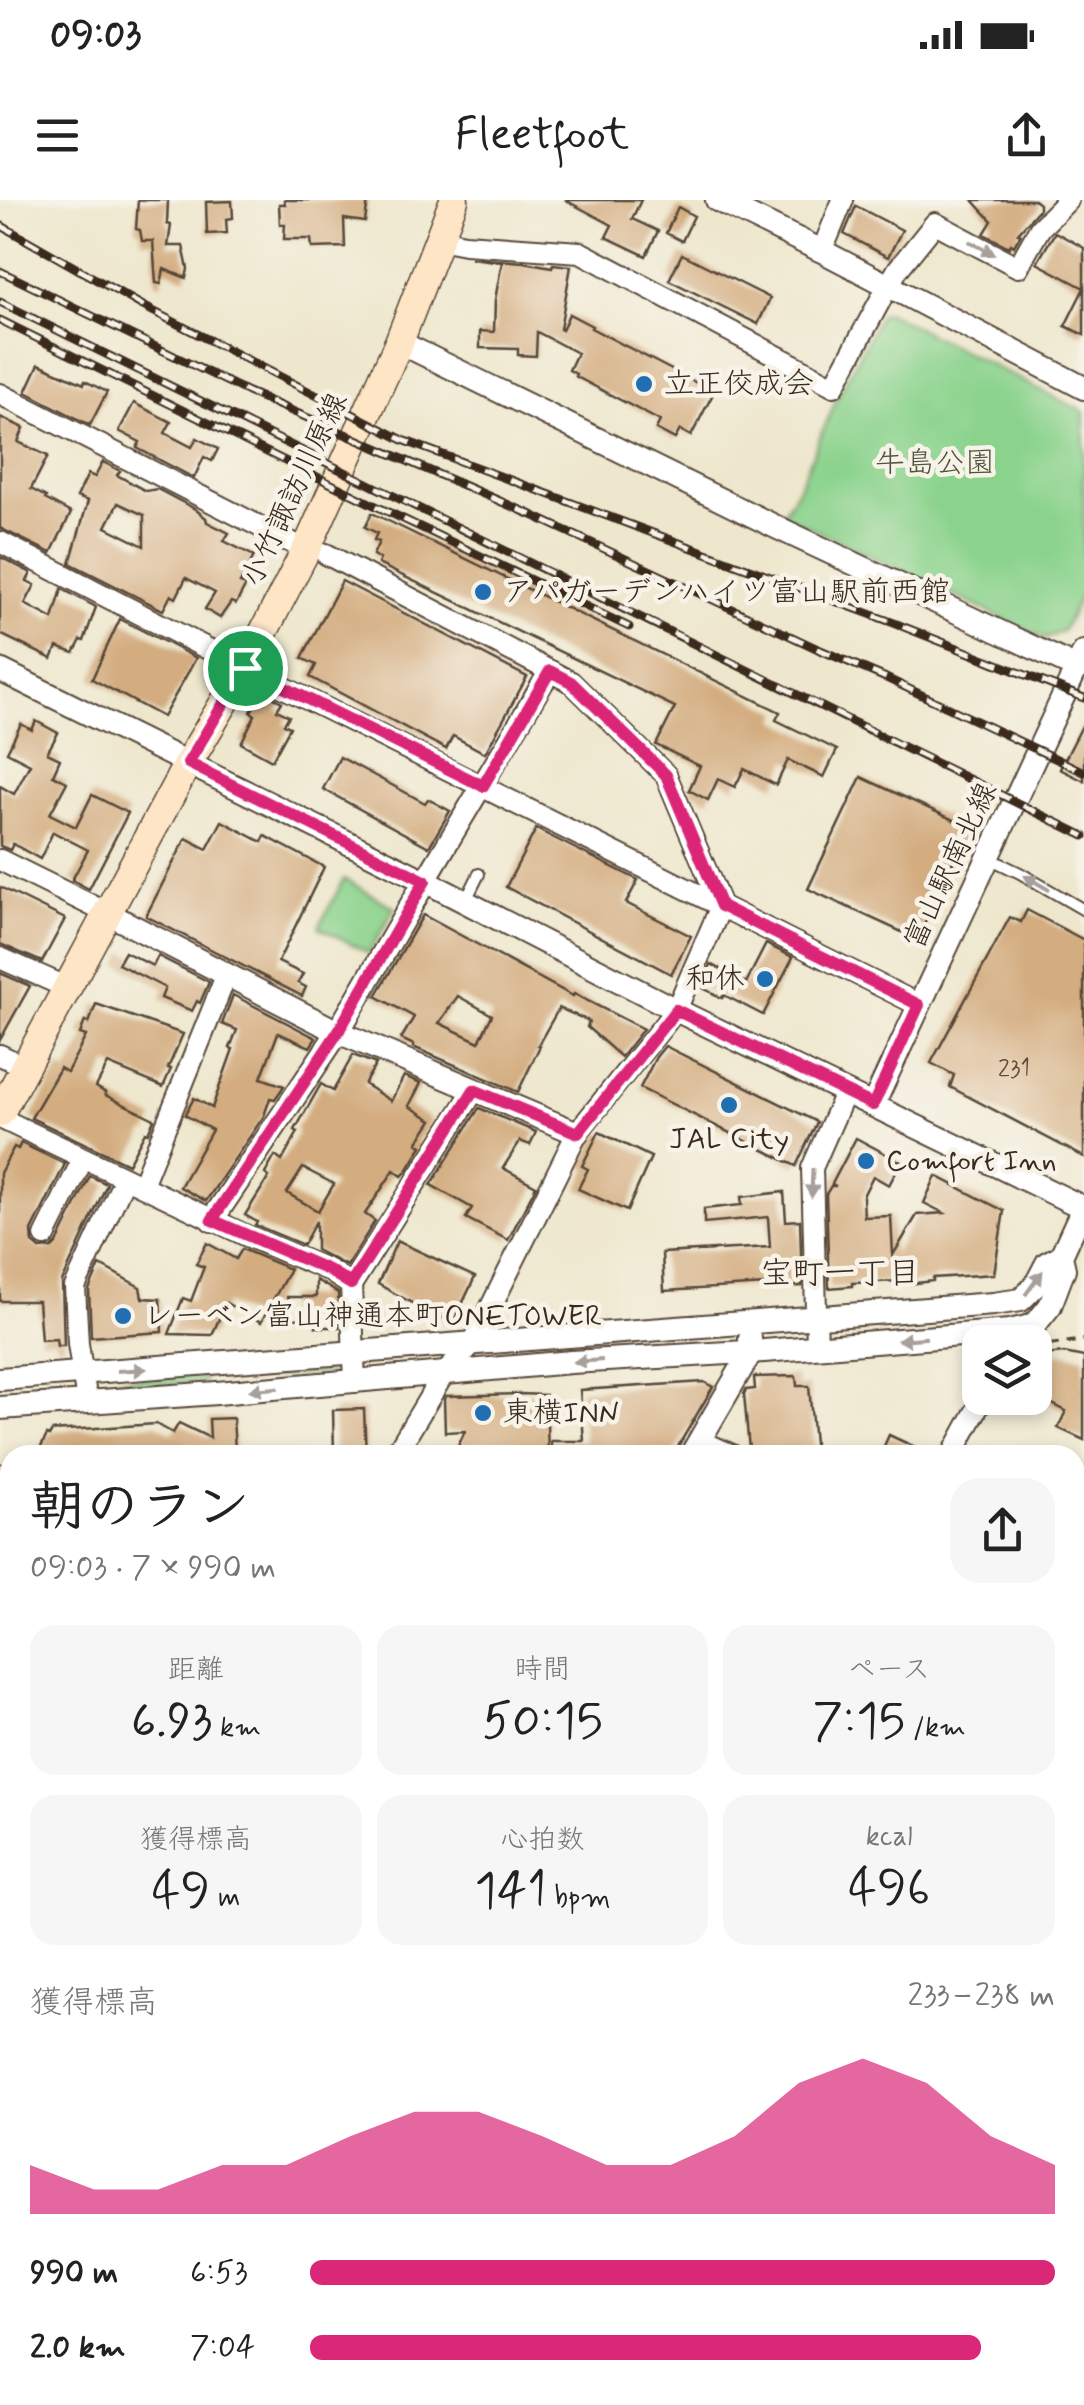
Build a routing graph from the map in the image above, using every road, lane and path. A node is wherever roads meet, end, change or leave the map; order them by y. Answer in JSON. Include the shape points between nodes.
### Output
{"nodes":[{"id":1,"x":454,"y":200,"type":"edge"},
{"id":2,"x":717,"y":200,"type":"edge"},
{"id":3,"x":843,"y":200,"type":"edge"},
{"id":4,"x":1062,"y":202,"type":"edge"},
{"id":5,"x":1084,"y":217,"type":"edge"},
{"id":6,"x":439,"y":238,"type":"junction"},
{"id":7,"x":822,"y":250,"type":"junction"},
{"id":8,"x":888,"y":286,"type":"junction"},
{"id":9,"x":398,"y":342,"type":"junction"},
{"id":10,"x":1084,"y":388,"type":"edge"},
{"id":11,"x":0,"y":394,"type":"edge"},
{"id":12,"x":0,"y":542,"type":"edge"},
{"id":13,"x":316,"y":552,"type":"junction"},
{"id":14,"x":1082,"y":664,"type":"edge"},
{"id":15,"x":245,"y":668,"type":"junction"},
{"id":16,"x":0,"y":670,"type":"edge"},
{"id":17,"x":550,"y":671,"type":"junction"},
{"id":18,"x":188,"y":763,"type":"junction"},
{"id":19,"x":483,"y":786,"type":"junction"},
{"id":20,"x":988,"y":857,"type":"junction"},
{"id":21,"x":0,"y":860,"type":"edge"},
{"id":22,"x":478,"y":874,"type":"dead end"},
{"id":23,"x":425,"y":881,"type":"junction"},
{"id":24,"x":465,"y":901,"type":"junction"},
{"id":25,"x":721,"y":906,"type":"junction"},
{"id":26,"x":1084,"y":910,"type":"edge"},
{"id":27,"x":108,"y":914,"type":"junction"},
{"id":28,"x":0,"y":958,"type":"edge"},
{"id":29,"x":226,"y":976,"type":"junction"},
{"id":30,"x":68,"y":988,"type":"junction"},
{"id":31,"x":919,"y":1005,"type":"junction"},
{"id":32,"x":676,"y":1010,"type":"junction"},
{"id":33,"x":338,"y":1032,"type":"junction"},
{"id":34,"x":12,"y":1061,"type":"edge"},
{"id":35,"x":474,"y":1090,"type":"junction"},
{"id":36,"x":845,"y":1093,"type":"junction"},
{"id":37,"x":873,"y":1105,"type":"junction"},
{"id":38,"x":0,"y":1116,"type":"edge"},
{"id":39,"x":578,"y":1133,"type":"junction"},
{"id":40,"x":83,"y":1159,"type":"junction"},
{"id":41,"x":134,"y":1181,"type":"junction"},
{"id":42,"x":1084,"y":1208,"type":"edge"},
{"id":43,"x":212,"y":1220,"type":"junction"},
{"id":44,"x":45,"y":1236,"type":"dead end"},
{"id":45,"x":1061,"y":1256,"type":"junction"},
{"id":46,"x":351,"y":1284,"type":"junction"},
{"id":47,"x":816,"y":1318,"type":"junction"},
{"id":48,"x":748,"y":1322,"type":"junction"},
{"id":49,"x":1031,"y":1325,"type":"edge"},
{"id":50,"x":962,"y":1339,"type":"edge"},
{"id":51,"x":1084,"y":1340,"type":"edge"},
{"id":52,"x":473,"y":1343,"type":"junction"},
{"id":53,"x":1052,"y":1345,"type":"edge"},
{"id":54,"x":817,"y":1347,"type":"junction"},
{"id":55,"x":750,"y":1352,"type":"junction"},
{"id":56,"x":355,"y":1354,"type":"junction"},
{"id":57,"x":83,"y":1374,"type":"junction"},
{"id":58,"x":443,"y":1375,"type":"junction"},
{"id":59,"x":0,"y":1379,"type":"edge"},
{"id":60,"x":356,"y":1382,"type":"junction"},
{"id":61,"x":87,"y":1402,"type":"junction"},
{"id":62,"x":0,"y":1408,"type":"edge"},
{"id":63,"x":974,"y":1415,"type":"edge"},
{"id":64,"x":401,"y":1445,"type":"edge"},
{"id":65,"x":698,"y":1445,"type":"edge"},
{"id":66,"x":957,"y":1445,"type":"edge"}],
"edges":[{"from":1,"to":6,"type":"main road","name":"小竹諏訪川原線"},
{"from":2,"to":7,"type":"street"},
{"from":3,"to":7,"type":"street"},
{"from":4,"to":5,"type":"street"},
{"from":8,"to":4,"type":"street","one_way":true,"via":[[935,223],[1018,267]]},
{"from":6,"to":8,"type":"street","via":[[580,252],[834,386]]},
{"from":6,"to":9,"type":"main road","name":"小竹諏訪川原線"},
{"from":7,"to":8,"type":"street"},
{"from":8,"to":10,"type":"street"},
{"from":9,"to":13,"type":"main road","name":"小竹諏訪川原線"},
{"from":9,"to":14,"type":"street","via":[[776,528]]},
{"from":11,"to":13,"type":"street"},
{"from":12,"to":15,"type":"street"},
{"from":13,"to":15,"type":"main road","name":"小竹諏訪川原線"},
{"from":13,"to":17,"type":"street"},
{"from":14,"to":20,"type":"street","name":"富山駅南北線"},
{"from":15,"to":18,"type":"main road","name":"小竹諏訪川原線"},
{"from":15,"to":19,"type":"street"},
{"from":16,"to":18,"type":"street"},
{"from":17,"to":19,"type":"street"},
{"from":17,"to":25,"type":"street","via":[[571,682],[666,775]]},
{"from":18,"to":23,"type":"street"},
{"from":18,"to":27,"type":"main road","name":"小竹諏訪川原線"},
{"from":19,"to":23,"type":"street"},
{"from":19,"to":25,"type":"street"},
{"from":26,"to":20,"type":"lane","one_way":true},
{"from":20,"to":31,"type":"street","name":"富山駅南北線"},
{"from":21,"to":27,"type":"street"},
{"from":22,"to":24,"type":"lane"},
{"from":23,"to":24,"type":"street"},
{"from":23,"to":33,"type":"street"},
{"from":24,"to":32,"type":"street"},
{"from":25,"to":31,"type":"street"},
{"from":25,"to":32,"type":"street"},
{"from":27,"to":29,"type":"street"},
{"from":27,"to":30,"type":"main road","name":"小竹諏訪川原線"},
{"from":28,"to":30,"type":"street"},
{"from":29,"to":33,"type":"street"},
{"from":29,"to":41,"type":"street"},
{"from":30,"to":34,"type":"main road","name":"小竹諏訪川原線"},
{"from":31,"to":37,"type":"street","name":"富山駅南北線"},
{"from":32,"to":36,"type":"street"},
{"from":32,"to":39,"type":"street"},
{"from":33,"to":35,"type":"street"},
{"from":33,"to":43,"type":"street"},
{"from":34,"to":38,"type":"main road","name":"小竹諏訪川原線"},
{"from":35,"to":39,"type":"street"},
{"from":35,"to":46,"type":"street"},
{"from":36,"to":37,"type":"street"},
{"from":36,"to":47,"type":"street","one_way":true,"via":[[812,1168]]},
{"from":37,"to":42,"type":"street"},
{"from":38,"to":40,"type":"street"},
{"from":39,"to":52,"type":"street"},
{"from":40,"to":41,"type":"street"},
{"from":40,"to":44,"type":"street"},
{"from":41,"to":43,"type":"street"},
{"from":41,"to":57,"type":"street","via":[[75,1287]]},
{"from":42,"to":45,"type":"street"},
{"from":43,"to":46,"type":"street"},
{"from":47,"to":45,"type":"street","one_way":true,"via":[[1021,1300],[1047,1263]]},
{"from":45,"to":49,"type":"street","via":[[1064,1269],[1050,1306]]},
{"from":46,"to":56,"type":"street"},
{"from":47,"to":48,"type":"street"},
{"from":47,"to":54,"type":"street"},
{"from":48,"to":52,"type":"street"},
{"from":48,"to":55,"type":"street"},
{"from":50,"to":54,"type":"street","one_way":true},
{"from":51,"to":53,"type":"path"},
{"from":52,"to":56,"type":"street"},
{"from":52,"to":58,"type":"street"},
{"from":54,"to":55,"type":"street"},
{"from":55,"to":58,"type":"street","one_way":true},
{"from":55,"to":65,"type":"street"},
{"from":57,"to":56,"type":"street","one_way":true},
{"from":56,"to":60,"type":"street"},
{"from":57,"to":59,"type":"street"},
{"from":57,"to":61,"type":"street"},
{"from":58,"to":60,"type":"street"},
{"from":58,"to":64,"type":"street"},
{"from":60,"to":61,"type":"street","one_way":true},
{"from":61,"to":62,"type":"street"},
{"from":63,"to":66,"type":"street"}]}
